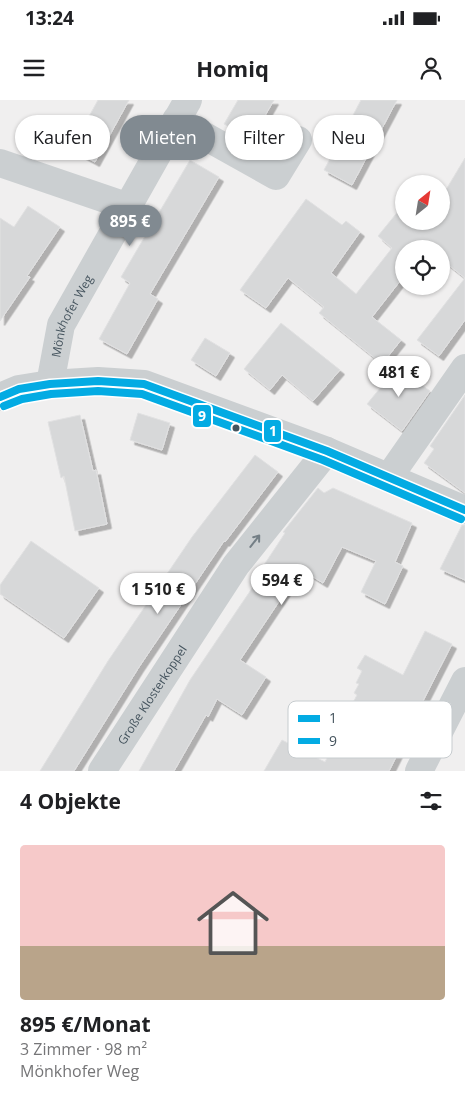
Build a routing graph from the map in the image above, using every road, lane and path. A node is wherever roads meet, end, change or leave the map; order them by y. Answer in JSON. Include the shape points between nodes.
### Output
{"nodes":[{"id":1,"x":182,"y":110,"type":"edge"},
{"id":2,"x":225,"y":140,"type":"edge"},
{"id":3,"x":253,"y":160,"type":"edge"},
{"id":4,"x":286,"y":160,"type":"edge"},
{"id":5,"x":0,"y":163,"type":"edge"},
{"id":6,"x":129,"y":207,"type":"junction"},
{"id":7,"x":465,"y":368,"type":"edge"},
{"id":8,"x":50,"y":384,"type":"junction"},
{"id":9,"x":0,"y":397,"type":"edge"},
{"id":10,"x":327,"y":451,"type":"junction"},
{"id":11,"x":389,"y":477,"type":"junction"},
{"id":12,"x":465,"y":510,"type":"edge"},
{"id":13,"x":465,"y":681,"type":"edge"},
{"id":14,"x":452,"y":706,"type":"edge"},
{"id":15,"x":426,"y":758,"type":"edge"},
{"id":16,"x":102,"y":771,"type":"edge"},
{"id":17,"x":419,"y":771,"type":"edge"}],
"edges":[{"from":1,"to":2,"type":"street","name":"Mönkhofer Weg"},
{"from":1,"to":6,"type":"street","name":"Mönkhofer Weg"},
{"from":3,"to":4,"type":"street","name":"Mönkhofer Weg","via":[[276,176]]},
{"from":5,"to":6,"type":"street"},
{"from":6,"to":8,"type":"street","name":"Mönkhofer Weg","via":[[61,325]]},
{"from":7,"to":11,"type":"street"},
{"from":8,"to":9,"type":"street","via":[[19,389]]},
{"from":8,"to":10,"type":"street","via":[[98,380],[144,384]]},
{"from":10,"to":11,"type":"street"},
{"from":16,"to":10,"type":"street","name":"Große Klosterkoppel","one_way":true,"via":[[236,565]]},
{"from":11,"to":12,"type":"street"},
{"from":13,"to":14,"type":"street"},
{"from":15,"to":17,"type":"street"}]}
